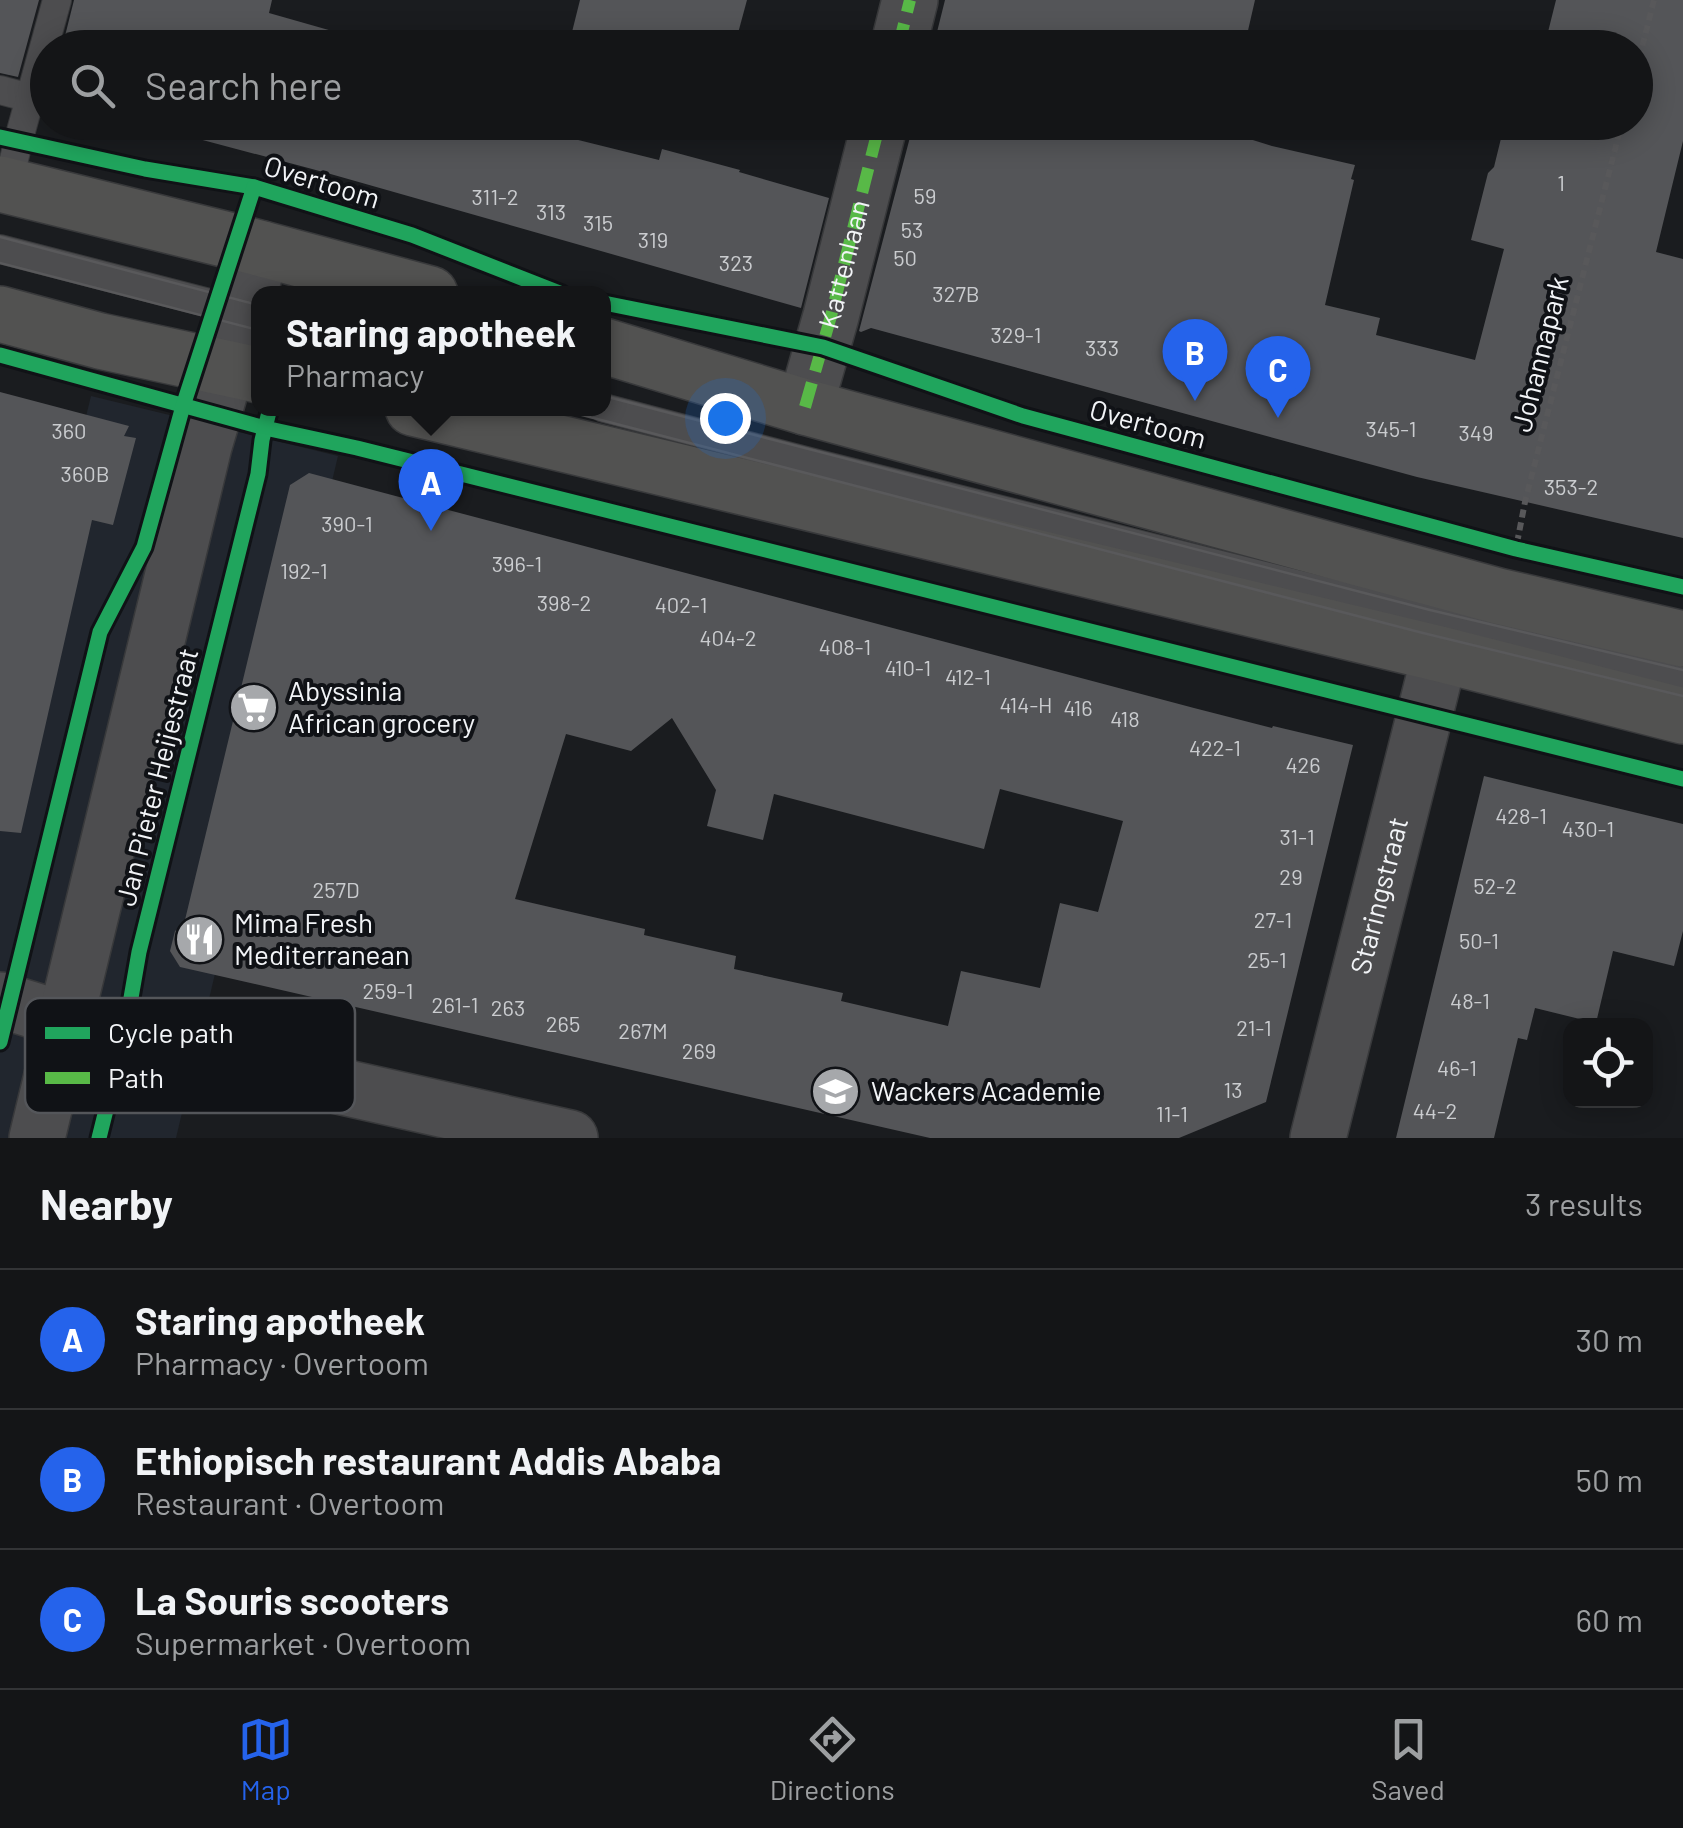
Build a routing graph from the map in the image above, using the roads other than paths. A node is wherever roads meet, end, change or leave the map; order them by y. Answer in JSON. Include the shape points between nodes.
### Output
{"nodes":[{"id":1,"x":57,"y":0,"type":"edge"},
{"id":2,"x":910,"y":0,"type":"edge"},
{"id":3,"x":49,"y":30,"type":"edge"},
{"id":4,"x":902,"y":30,"type":"edge"},
{"id":5,"x":0,"y":90,"type":"edge"},
{"id":6,"x":30,"y":98,"type":"joint"},
{"id":7,"x":875,"y":140,"type":"edge"},
{"id":8,"x":4,"y":185,"type":"edge"},
{"id":9,"x":262,"y":249,"type":"junction"},
{"id":10,"x":0,"y":250,"type":"edge"},
{"id":11,"x":256,"y":286,"type":"edge"},
{"id":12,"x":400,"y":286,"type":"edge"},
{"id":13,"x":0,"y":314,"type":"edge"},
{"id":14,"x":251,"y":314,"type":"edge"},
{"id":15,"x":611,"y":348,"type":"edge"},
{"id":16,"x":243,"y":371,"type":"edge"},
{"id":17,"x":805,"y":407,"type":"junction"},
{"id":18,"x":611,"y":410,"type":"edge"},
{"id":19,"x":445,"y":416,"type":"edge"},
{"id":20,"x":1683,"y":639,"type":"edge"},
{"id":21,"x":1440,"y":654,"type":"junction"},
{"id":22,"x":1683,"y":681,"type":"edge"},
{"id":23,"x":1683,"y":716,"type":"edge"},
{"id":24,"x":72,"y":998,"type":"edge"},
{"id":25,"x":0,"y":1000,"type":"edge"},
{"id":26,"x":25,"y":1007,"type":"edge"},
{"id":27,"x":355,"y":1090,"type":"edge"},
{"id":28,"x":43,"y":1113,"type":"edge"},
{"id":29,"x":37,"y":1138,"type":"edge"},
{"id":30,"x":570,"y":1138,"type":"edge"},
{"id":31,"x":1318,"y":1138,"type":"edge"}],
"edges":[{"from":1,"to":3,"type":"lane"},
{"from":2,"to":4,"type":"street"},
{"from":5,"to":6,"type":"lane"},
{"from":6,"to":8,"type":"lane"},
{"from":7,"to":17,"type":"street","name":"Kattenlaan"},
{"from":8,"to":9,"type":"main road"},
{"from":9,"to":11,"type":"street","name":"Jan Pieter Heijestraat"},
{"from":9,"to":12,"type":"main road"},
{"from":10,"to":14,"type":"lane"},
{"from":13,"to":16,"type":"main road"},
{"from":14,"to":16,"type":"street","name":"Jan Pieter Heijestraat"},
{"from":15,"to":17,"type":"main road"},
{"from":16,"to":24,"type":"street","name":"Jan Pieter Heijestraat","via":[[204,446]]},
{"from":17,"to":20,"type":"main road","via":[[1498,596]]},
{"from":18,"to":22,"type":"lane"},
{"from":19,"to":21,"type":"main road"},
{"from":21,"to":23,"type":"main road"},
{"from":21,"to":31,"type":"street","name":"Staringstraat"},
{"from":25,"to":26,"type":"street"},
{"from":27,"to":30,"type":"street"},
{"from":28,"to":29,"type":"street","name":"Jan Pieter Heijestraat"}]}
